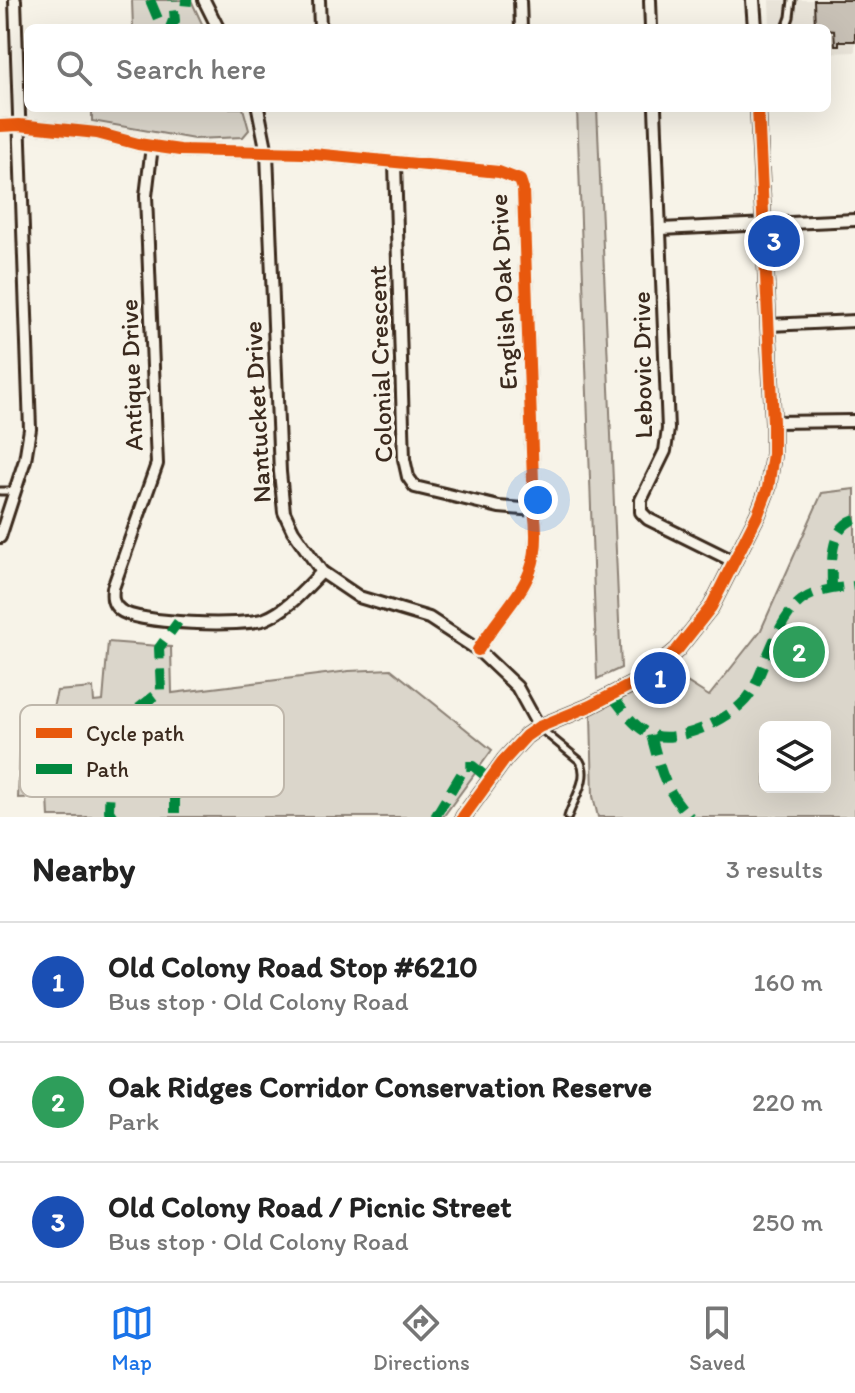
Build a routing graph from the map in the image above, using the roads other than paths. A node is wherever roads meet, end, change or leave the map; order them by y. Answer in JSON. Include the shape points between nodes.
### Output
{"nodes":[{"id":1,"x":15,"y":0,"type":"edge"},
{"id":2,"x":204,"y":0,"type":"edge"},
{"id":3,"x":319,"y":0,"type":"edge"},
{"id":4,"x":520,"y":0,"type":"edge"},
{"id":5,"x":650,"y":0,"type":"edge"},
{"id":6,"x":753,"y":0,"type":"edge"},
{"id":7,"x":792,"y":0,"type":"edge"},
{"id":8,"x":216,"y":24,"type":"edge"},
{"id":9,"x":320,"y":24,"type":"edge"},
{"id":10,"x":521,"y":24,"type":"edge"},
{"id":11,"x":651,"y":24,"type":"edge"},
{"id":12,"x":755,"y":24,"type":"edge"},
{"id":13,"x":787,"y":24,"type":"edge"},
{"id":14,"x":259,"y":112,"type":"edge"},
{"id":15,"x":655,"y":112,"type":"edge"},
{"id":16,"x":758,"y":112,"type":"edge"},
{"id":17,"x":19,"y":125,"type":"junction"},
{"id":18,"x":0,"y":126,"type":"edge"},
{"id":19,"x":152,"y":146,"type":"junction"},
{"id":20,"x":267,"y":153,"type":"junction"},
{"id":21,"x":395,"y":164,"type":"junction"},
{"id":22,"x":855,"y":220,"type":"edge"},
{"id":23,"x":764,"y":225,"type":"junction"},
{"id":24,"x":661,"y":229,"type":"junction"},
{"id":25,"x":855,"y":321,"type":"edge"},
{"id":26,"x":769,"y":325,"type":"junction"},
{"id":27,"x":855,"y":421,"type":"edge"},
{"id":28,"x":773,"y":422,"type":"junction"},
{"id":29,"x":0,"y":491,"type":"edge"},
{"id":30,"x":15,"y":491,"type":"junction"},
{"id":31,"x":534,"y":510,"type":"junction"},
{"id":32,"x":0,"y":537,"type":"edge"},
{"id":33,"x":733,"y":561,"type":"junction"},
{"id":34,"x":322,"y":572,"type":"junction"},
{"id":35,"x":478,"y":650,"type":"junction"},
{"id":36,"x":539,"y":727,"type":"junction"},
{"id":37,"x":463,"y":817,"type":"edge"},
{"id":38,"x":568,"y":817,"type":"edge"}],
"edges":[{"from":1,"to":17,"type":"street"},
{"from":2,"to":8,"type":"street"},
{"from":3,"to":9,"type":"street"},
{"from":4,"to":10,"type":"street"},
{"from":5,"to":11,"type":"street"},
{"from":6,"to":12,"type":"street"},
{"from":7,"to":13,"type":"lane"},
{"from":14,"to":20,"type":"street","name":"Nantucket Drive"},
{"from":15,"to":24,"type":"street","name":"Lebovic Drive"},
{"from":16,"to":23,"type":"street"},
{"from":17,"to":18,"type":"street","name":"English Oak Drive"},
{"from":17,"to":19,"type":"street","name":"English Oak Drive","via":[[97,133]]},
{"from":17,"to":30,"type":"street","via":[[30,429]]},
{"from":19,"to":20,"type":"street","name":"English Oak Drive"},
{"from":19,"to":34,"type":"street","name":"Antique Drive","via":[[146,196],[157,464],[113,601],[123,613],[239,625],[280,612]]},
{"from":20,"to":21,"type":"street","name":"English Oak Drive"},
{"from":20,"to":34,"type":"street","name":"Nantucket Drive","via":[[281,493],[293,531]]},
{"from":21,"to":31,"type":"street","name":"Colonial Crescent","via":[[408,477],[415,487]]},
{"from":21,"to":31,"type":"street","name":"English Oak Drive","via":[[499,172],[520,180]]},
{"from":22,"to":23,"type":"street"},
{"from":23,"to":24,"type":"street"},
{"from":23,"to":26,"type":"street"},
{"from":24,"to":33,"type":"street","name":"Lebovic Drive","via":[[668,429],[641,512]]},
{"from":25,"to":26,"type":"street"},
{"from":26,"to":28,"type":"street"},
{"from":27,"to":28,"type":"street"},
{"from":28,"to":33,"type":"street","via":[[768,488]]},
{"from":29,"to":30,"type":"lane"},
{"from":30,"to":32,"type":"street"},
{"from":31,"to":35,"type":"street","name":"English Oak Drive","via":[[535,560],[526,582]]},
{"from":33,"to":36,"type":"street","via":[[711,607],[677,650],[642,679]]},
{"from":34,"to":35,"type":"street","name":"Nantucket Drive","via":[[359,597],[429,618]]},
{"from":35,"to":36,"type":"street","name":"Nantucket Drive","via":[[517,687]]},
{"from":36,"to":37,"type":"street","via":[[514,748]]},
{"from":36,"to":38,"type":"lane","via":[[584,767]]}]}
